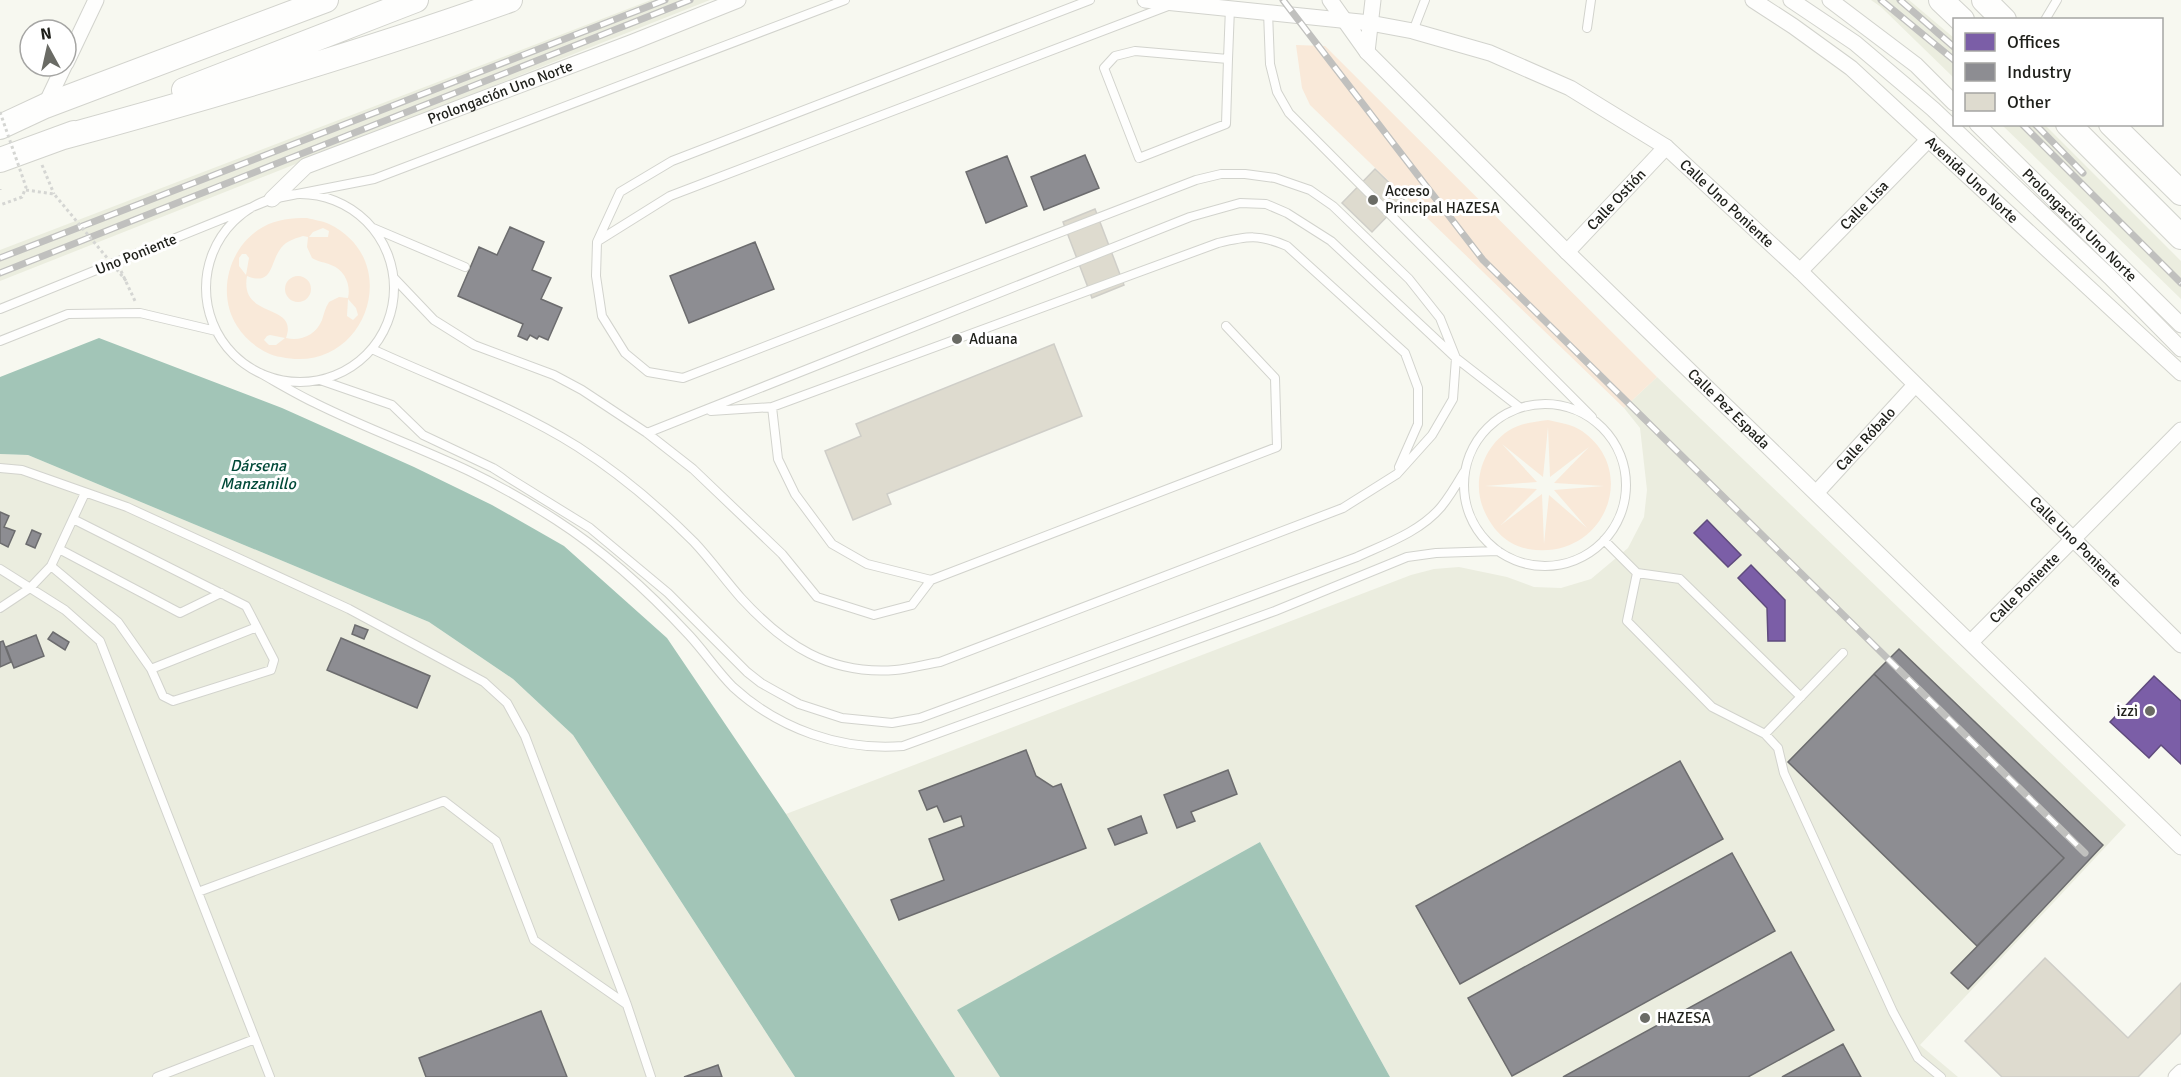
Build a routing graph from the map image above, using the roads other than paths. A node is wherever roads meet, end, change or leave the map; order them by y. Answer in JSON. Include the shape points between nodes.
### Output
{"nodes":[{"id":1,"x":96,"y":0,"type":"edge"},
{"id":2,"x":326,"y":0,"type":"edge"},
{"id":3,"x":416,"y":0,"type":"edge"},
{"id":4,"x":510,"y":0,"type":"edge"},
{"id":5,"x":738,"y":0,"type":"edge"},
{"id":6,"x":845,"y":0,"type":"edge"},
{"id":7,"x":1090,"y":0,"type":"edge"},
{"id":8,"x":1145,"y":0,"type":"edge"},
{"id":9,"x":1247,"y":0,"type":"edge"},
{"id":10,"x":1330,"y":0,"type":"edge"},
{"id":11,"x":1373,"y":0,"type":"edge"},
{"id":12,"x":1425,"y":0,"type":"edge"},
{"id":13,"x":1590,"y":0,"type":"edge"},
{"id":14,"x":1753,"y":0,"type":"edge"},
{"id":15,"x":1791,"y":0,"type":"edge"},
{"id":16,"x":1830,"y":0,"type":"edge"},
{"id":17,"x":1941,"y":0,"type":"edge"},
{"id":18,"x":1984,"y":0,"type":"edge"},
{"id":19,"x":2057,"y":0,"type":"edge"},
{"id":20,"x":1177,"y":3,"type":"junction"},
{"id":21,"x":1230,"y":8,"type":"junction"},
{"id":22,"x":1268,"y":12,"type":"junction"},
{"id":23,"x":1960,"y":18,"type":"edge"},
{"id":24,"x":2002,"y":18,"type":"edge"},
{"id":25,"x":2046,"y":18,"type":"edge"},
{"id":26,"x":1345,"y":21,"type":"junction"},
{"id":27,"x":1370,"y":23,"type":"junction"},
{"id":28,"x":1587,"y":28,"type":"dead end"},
{"id":29,"x":1413,"y":32,"type":"junction"},
{"id":30,"x":78,"y":37,"type":"edge"},
{"id":31,"x":1366,"y":52,"type":"junction"},
{"id":32,"x":1228,"y":59,"type":"junction"},
{"id":33,"x":58,"y":78,"type":"edge"},
{"id":34,"x":1953,"y":102,"type":"edge"},
{"id":35,"x":45,"y":106,"type":"junction"},
{"id":36,"x":1979,"y":126,"type":"edge"},
{"id":37,"x":2070,"y":126,"type":"edge"},
{"id":38,"x":2113,"y":126,"type":"edge"},
{"id":39,"x":0,"y":127,"type":"edge"},
{"id":40,"x":60,"y":138,"type":"junction"},
{"id":41,"x":1929,"y":139,"type":"junction"},
{"id":42,"x":1665,"y":147,"type":"junction"},
{"id":43,"x":0,"y":148,"type":"edge"},
{"id":44,"x":0,"y":160,"type":"edge"},
{"id":45,"x":2181,"y":194,"type":"edge"},
{"id":46,"x":272,"y":198,"type":"junction"},
{"id":47,"x":373,"y":228,"type":"junction"},
{"id":48,"x":2181,"y":237,"type":"edge"},
{"id":49,"x":597,"y":242,"type":"junction"},
{"id":50,"x":1567,"y":252,"type":"junction"},
{"id":51,"x":465,"y":267,"type":"dead end"},
{"id":52,"x":1800,"y":272,"type":"junction"},
{"id":53,"x":394,"y":278,"type":"junction"},
{"id":54,"x":0,"y":309,"type":"edge"},
{"id":55,"x":2181,"y":325,"type":"edge"},
{"id":56,"x":1226,"y":326,"type":"dead end"},
{"id":57,"x":216,"y":331,"type":"junction"},
{"id":58,"x":0,"y":341,"type":"edge"},
{"id":59,"x":372,"y":349,"type":"junction"},
{"id":60,"x":2181,"y":349,"type":"edge"},
{"id":61,"x":1456,"y":358,"type":"junction"},
{"id":62,"x":260,"y":373,"type":"junction"},
{"id":63,"x":2181,"y":373,"type":"edge"},
{"id":64,"x":320,"y":380,"type":"junction"},
{"id":65,"x":1915,"y":385,"type":"junction"},
{"id":66,"x":772,"y":407,"type":"junction"},
{"id":67,"x":1519,"y":408,"type":"junction"},
{"id":68,"x":701,"y":411,"type":"junction"},
{"id":69,"x":1592,"y":417,"type":"junction"},
{"id":70,"x":2181,"y":430,"type":"edge"},
{"id":71,"x":648,"y":433,"type":"junction"},
{"id":72,"x":0,"y":468,"type":"edge"},
{"id":73,"x":1464,"y":472,"type":"junction"},
{"id":74,"x":1396,"y":474,"type":"junction"},
{"id":75,"x":1817,"y":492,"type":"junction"},
{"id":76,"x":85,"y":493,"type":"junction"},
{"id":77,"x":73,"y":519,"type":"junction"},
{"id":78,"x":2073,"y":539,"type":"junction"},
{"id":79,"x":1604,"y":540,"type":"junction"},
{"id":80,"x":59,"y":549,"type":"junction"},
{"id":81,"x":1498,"y":551,"type":"junction"},
{"id":82,"x":51,"y":566,"type":"junction"},
{"id":83,"x":0,"y":569,"type":"edge"},
{"id":84,"x":1637,"y":573,"type":"junction"},
{"id":85,"x":931,"y":580,"type":"junction"},
{"id":86,"x":30,"y":588,"type":"junction"},
{"id":87,"x":220,"y":593,"type":"junction"},
{"id":88,"x":0,"y":608,"type":"edge"},
{"id":89,"x":257,"y":627,"type":"junction"},
{"id":90,"x":1971,"y":642,"type":"junction"},
{"id":91,"x":2181,"y":645,"type":"edge"},
{"id":92,"x":1843,"y":653,"type":"dead end"},
{"id":93,"x":151,"y":669,"type":"junction"},
{"id":94,"x":1801,"y":697,"type":"junction"},
{"id":95,"x":1765,"y":734,"type":"junction"},
{"id":96,"x":2181,"y":847,"type":"edge"},
{"id":97,"x":198,"y":892,"type":"junction"},
{"id":98,"x":627,"y":1005,"type":"junction"},
{"id":99,"x":255,"y":1038,"type":"junction"},
{"id":100,"x":2181,"y":1072,"type":"edge"},
{"id":101,"x":1938,"y":1076,"type":"edge"},
{"id":102,"x":157,"y":1077,"type":"edge"},
{"id":103,"x":270,"y":1077,"type":"edge"},
{"id":104,"x":651,"y":1077,"type":"edge"},
{"id":105,"x":2176,"y":1077,"type":"edge"}],
"edges":[{"from":1,"to":30,"type":"street"},
{"from":2,"to":35,"type":"main road"},
{"from":3,"to":40,"type":"main road"},
{"from":4,"to":40,"type":"main road","via":[[245,87]]},
{"from":5,"to":46,"type":"street","name":"Prolongación Uno Norte","via":[[306,166]]},
{"from":6,"to":46,"type":"lane","via":[[374,179]]},
{"from":7,"to":49,"type":"lane","via":[[672,161],[620,192]]},
{"from":8,"to":20,"type":"street","name":"Calle Uno Poniente"},
{"from":9,"to":21,"type":"street"},
{"from":10,"to":26,"type":"street","name":"Calle Pez Espada"},
{"from":11,"to":27,"type":"street"},
{"from":12,"to":29,"type":"lane"},
{"from":13,"to":28,"type":"lane"},
{"from":14,"to":41,"type":"street","name":"Avenida Uno Norte","via":[[1851,68]]},
{"from":15,"to":60,"type":"street","via":[[1855,43],[1933,109]]},
{"from":16,"to":34,"type":"street","via":[[1916,65]]},
{"from":17,"to":23,"type":"main road"},
{"from":18,"to":24,"type":"main road"},
{"from":19,"to":25,"type":"lane"},
{"from":20,"to":21,"type":"street","name":"Calle Uno Poniente"},
{"from":20,"to":49,"type":"lane","via":[[670,196]]},
{"from":21,"to":22,"type":"street","name":"Calle Uno Poniente"},
{"from":21,"to":32,"type":"lane"},
{"from":22,"to":26,"type":"street","name":"Calle Uno Poniente"},
{"from":22,"to":69,"type":"lane","via":[[1270,64],[1289,113]]},
{"from":26,"to":27,"type":"street","name":"Calle Uno Poniente"},
{"from":26,"to":31,"type":"street","name":"Calle Pez Espada"},
{"from":27,"to":29,"type":"street","name":"Calle Uno Poniente"},
{"from":27,"to":31,"type":"street"},
{"from":29,"to":42,"type":"street","name":"Calle Uno Poniente","via":[[1490,53],[1570,88]]},
{"from":31,"to":50,"type":"street","name":"Calle Pez Espada"},
{"from":32,"to":32,"type":"lane","via":[[1226,124],[1139,158],[1104,68],[1115,56],[1135,51]]},
{"from":33,"to":35,"type":"street"},
{"from":35,"to":39,"type":"main road"},
{"from":35,"to":43,"type":"main road","via":[[29,136]]},
{"from":36,"to":55,"type":"street","name":"Prolongación Uno Norte"},
{"from":37,"to":48,"type":"main road"},
{"from":38,"to":45,"type":"main road"},
{"from":40,"to":44,"type":"main road"},
{"from":41,"to":52,"type":"street","name":"Calle Lisa"},
{"from":41,"to":63,"type":"street","name":"Avenida Uno Norte"},
{"from":42,"to":50,"type":"street","name":"Calle Ostión"},
{"from":42,"to":52,"type":"street","name":"Calle Uno Poniente"},
{"from":46,"to":47,"type":"lane","name":"Uno Poniente","via":[[299,194],[327,198],[352,210]]},
{"from":46,"to":54,"type":"lane","name":"Uno Poniente"},
{"from":46,"to":57,"type":"lane","name":"Uno Poniente","via":[[243,213],[220,237],[208,268],[206,300]]},
{"from":47,"to":51,"type":"lane"},
{"from":47,"to":53,"type":"lane","name":"Uno Poniente","via":[[387,251]]},
{"from":49,"to":61,"type":"lane","via":[[596,276],[602,316],[625,353],[648,372],[683,378],[1196,180],[1221,174],[1275,178],[1310,190],[1333,206],[1409,279],[1440,318]]},
{"from":50,"to":75,"type":"street","name":"Calle Pez Espada"},
{"from":52,"to":65,"type":"street","name":"Calle Uno Poniente"},
{"from":53,"to":59,"type":"lane","name":"Uno Poniente","via":[[391,312]]},
{"from":53,"to":71,"type":"lane","via":[[434,320],[474,345],[554,375]]},
{"from":56,"to":85,"type":"lane","via":[[1275,378],[1278,447]]},
{"from":57,"to":58,"type":"lane","via":[[140,313],[68,314]]},
{"from":57,"to":62,"type":"lane","name":"Uno Poniente","via":[[234,356]]},
{"from":59,"to":64,"type":"lane","name":"Uno Poniente","via":[[349,369]]},
{"from":59,"to":74,"type":"lane","via":[[512,410],[578,448],[644,496],[687,536],[774,630],[810,655],[852,669],[896,670],[940,662],[1343,508]]},
{"from":61,"to":67,"type":"lane"},
{"from":61,"to":68,"type":"lane","via":[[1331,241],[1266,204],[1240,203],[1190,217]]},
{"from":61,"to":74,"type":"lane","via":[[1452,399],[1432,435]]},
{"from":62,"to":64,"type":"lane","name":"Uno Poniente","via":[[289,382]]},
{"from":62,"to":81,"type":"lane","via":[[316,404],[469,471],[558,521],[654,599],[750,701],[795,728],[863,747],[903,746],[1275,611],[1407,557]]},
{"from":64,"to":73,"type":"lane","via":[[392,405],[423,435],[493,468],[590,528],[668,593],[761,683],[799,704],[864,722],[892,723],[920,717],[1357,557],[1423,523],[1440,509]]},
{"from":65,"to":75,"type":"street","name":"Calle Róbalo"},
{"from":65,"to":78,"type":"street","name":"Calle Uno Poniente"},
{"from":66,"to":68,"type":"lane"},
{"from":66,"to":74,"type":"lane","via":[[1218,243],[1242,237],[1267,237],[1287,246],[1405,353],[1418,388],[1418,424]]},
{"from":66,"to":85,"type":"lane","via":[[778,459],[795,494],[832,544],[867,564]]},
{"from":67,"to":69,"type":"lane","via":[[1544,403],[1569,406]]},
{"from":67,"to":73,"type":"lane","via":[[1499,417],[1483,432]]},
{"from":68,"to":71,"type":"lane"},
{"from":69,"to":79,"type":"lane","via":[[1611,435],[1623,457],[1628,482],[1624,508]]},
{"from":70,"to":78,"type":"street","name":"Calle Poniente"},
{"from":71,"to":85,"type":"lane","via":[[710,484],[782,554],[817,597],[874,615],[912,605]]},
{"from":72,"to":76,"type":"lane","via":[[22,470]]},
{"from":73,"to":81,"type":"lane","via":[[1470,516],[1481,536]]},
{"from":75,"to":90,"type":"street","name":"Calle Pez Espada"},
{"from":76,"to":77,"type":"lane"},
{"from":76,"to":98,"type":"lane","via":[[127,507],[349,609],[484,682],[507,703],[525,736]]},
{"from":77,"to":80,"type":"lane"},
{"from":77,"to":87,"type":"lane"},
{"from":78,"to":90,"type":"street","name":"Calle Poniente"},
{"from":78,"to":91,"type":"street","name":"Calle Uno Poniente"},
{"from":79,"to":81,"type":"lane","via":[[1596,550],[1573,562],[1547,567],[1521,563]]},
{"from":79,"to":84,"type":"lane"},
{"from":80,"to":82,"type":"lane"},
{"from":80,"to":87,"type":"lane","via":[[180,614]]},
{"from":82,"to":86,"type":"lane"},
{"from":82,"to":93,"type":"lane","via":[[118,622]]},
{"from":83,"to":86,"type":"lane"},
{"from":84,"to":94,"type":"lane","via":[[1680,579]]},
{"from":84,"to":95,"type":"lane","via":[[1627,621],[1712,707]]},
{"from":86,"to":88,"type":"lane"},
{"from":86,"to":97,"type":"lane","via":[[65,610],[100,641]]},
{"from":87,"to":89,"type":"lane","via":[[246,606]]},
{"from":89,"to":93,"type":"lane"},
{"from":89,"to":93,"type":"lane","via":[[274,660],[271,670],[173,701],[164,696]]},
{"from":90,"to":96,"type":"street","name":"Calle Pez Espada"},
{"from":92,"to":94,"type":"lane"},
{"from":94,"to":95,"type":"lane"},
{"from":95,"to":101,"type":"lane","via":[[1778,748],[1784,773],[1893,1012],[1918,1058]]},
{"from":97,"to":98,"type":"lane","via":[[444,801],[496,841],[534,940]]},
{"from":97,"to":99,"type":"lane"},
{"from":98,"to":104,"type":"lane"},
{"from":99,"to":102,"type":"lane"},
{"from":99,"to":103,"type":"lane"},
{"from":100,"to":105,"type":"street"}]}
